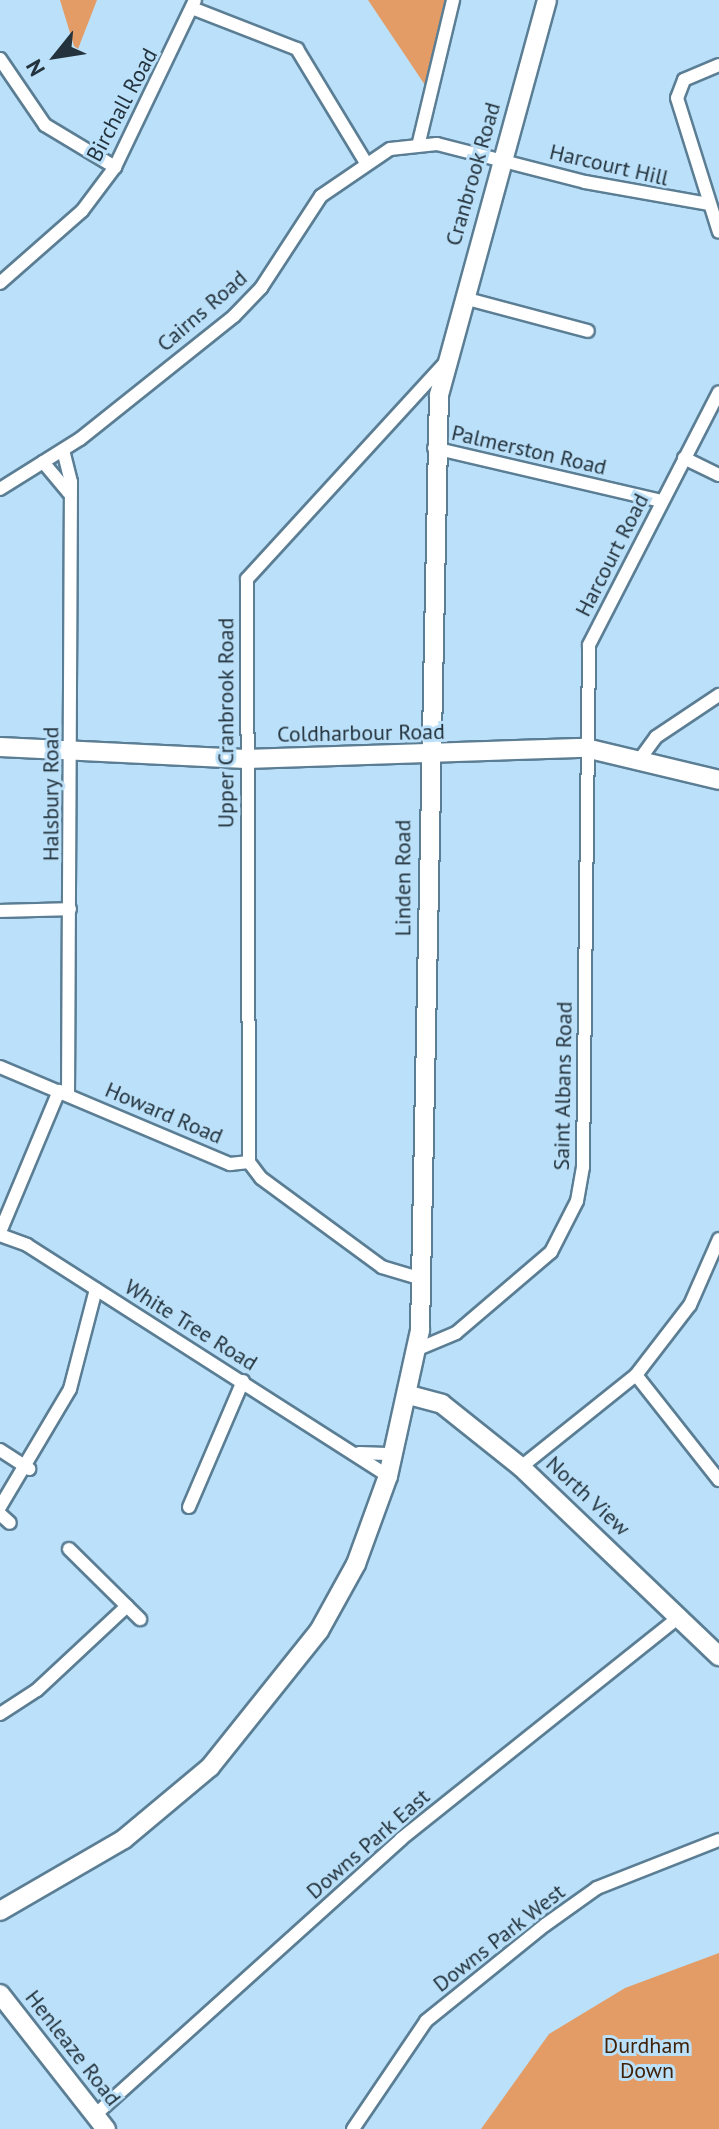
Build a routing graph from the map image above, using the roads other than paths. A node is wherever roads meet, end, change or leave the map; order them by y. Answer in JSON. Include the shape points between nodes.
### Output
{"nodes":[{"id":1,"x":453,"y":0,"type":"edge"},
{"id":2,"x":547,"y":0,"type":"edge"},
{"id":3,"x":194,"y":4,"type":"edge"},
{"id":4,"x":0,"y":59,"type":"edge"},
{"id":5,"x":719,"y":65,"type":"edge"},
{"id":6,"x":419,"y":142,"type":"junction"},
{"id":7,"x":501,"y":159,"type":"junction"},
{"id":8,"x":366,"y":163,"type":"junction"},
{"id":9,"x":115,"y":167,"type":"junction"},
{"id":10,"x":708,"y":204,"type":"junction"},
{"id":11,"x":719,"y":232,"type":"edge"},
{"id":12,"x":0,"y":283,"type":"edge"},
{"id":13,"x":464,"y":298,"type":"junction"},
{"id":14,"x":588,"y":331,"type":"dead end"},
{"id":15,"x":446,"y":362,"type":"junction"},
{"id":16,"x":719,"y":392,"type":"edge"},
{"id":17,"x":434,"y":448,"type":"junction"},
{"id":18,"x":63,"y":450,"type":"junction"},
{"id":19,"x":684,"y":458,"type":"junction"},
{"id":20,"x":43,"y":462,"type":"junction"},
{"id":21,"x":719,"y":475,"type":"edge"},
{"id":22,"x":0,"y":489,"type":"edge"},
{"id":23,"x":69,"y":493,"type":"junction"},
{"id":24,"x":661,"y":501,"type":"junction"},
{"id":25,"x":719,"y":695,"type":"edge"},
{"id":26,"x":0,"y":747,"type":"edge"},
{"id":27,"x":586,"y":748,"type":"junction"},
{"id":28,"x":71,"y":750,"type":"junction"},
{"id":29,"x":428,"y":755,"type":"junction"},
{"id":30,"x":246,"y":759,"type":"junction"},
{"id":31,"x":640,"y":759,"type":"junction"},
{"id":32,"x":719,"y":780,"type":"edge"},
{"id":33,"x":70,"y":909,"type":"junction"},
{"id":34,"x":0,"y":911,"type":"edge"},
{"id":35,"x":0,"y":1067,"type":"edge"},
{"id":36,"x":63,"y":1093,"type":"junction"},
{"id":37,"x":249,"y":1162,"type":"junction"},
{"id":38,"x":0,"y":1233,"type":"edge"},
{"id":39,"x":719,"y":1239,"type":"edge"},
{"id":40,"x":707,"y":1274,"type":"junction"},
{"id":41,"x":422,"y":1279,"type":"junction"},
{"id":42,"x":719,"y":1281,"type":"edge"},
{"id":43,"x":96,"y":1289,"type":"junction"},
{"id":44,"x":418,"y":1349,"type":"junction"},
{"id":45,"x":636,"y":1375,"type":"junction"},
{"id":46,"x":243,"y":1381,"type":"junction"},
{"id":47,"x":409,"y":1395,"type":"junction"},
{"id":48,"x":0,"y":1450,"type":"edge"},
{"id":49,"x":359,"y":1453,"type":"junction"},
{"id":50,"x":394,"y":1454,"type":"junction"},
{"id":51,"x":521,"y":1467,"type":"junction"},
{"id":52,"x":29,"y":1469,"type":"junction"},
{"id":53,"x":388,"y":1476,"type":"junction"},
{"id":54,"x":719,"y":1480,"type":"edge"},
{"id":55,"x":0,"y":1507,"type":"edge"},
{"id":56,"x":189,"y":1507,"type":"dead end"},
{"id":57,"x":69,"y":1549,"type":"dead end"},
{"id":58,"x":127,"y":1606,"type":"junction"},
{"id":59,"x":679,"y":1617,"type":"junction"},
{"id":60,"x":140,"y":1619,"type":"dead end"},
{"id":61,"x":719,"y":1656,"type":"edge"},
{"id":62,"x":0,"y":1714,"type":"edge"},
{"id":63,"x":719,"y":1840,"type":"edge"},
{"id":64,"x":7,"y":1909,"type":"edge"},
{"id":65,"x":0,"y":1922,"type":"edge"},
{"id":66,"x":1,"y":1994,"type":"edge"},
{"id":67,"x":101,"y":2122,"type":"edge"},
{"id":68,"x":353,"y":2129,"type":"edge"}],
"edges":[{"from":1,"to":6,"type":"street"},
{"from":2,"to":7,"type":"main road","name":"Cranbrook Road"},
{"from":3,"to":8,"type":"street","via":[[297,49]]},
{"from":3,"to":9,"type":"street","name":"Birchall Road"},
{"from":4,"to":9,"type":"street","via":[[45,125]]},
{"from":5,"to":10,"type":"street","via":[[684,80],[677,98]]},
{"from":6,"to":7,"type":"street"},
{"from":6,"to":8,"type":"street","name":"Cairns Road"},
{"from":7,"to":10,"type":"street","name":"Harcourt Hill"},
{"from":7,"to":13,"type":"main road","name":"Cranbrook Road"},
{"from":8,"to":18,"type":"street","name":"Cairns Road","via":[[321,196],[261,288],[234,316]]},
{"from":9,"to":12,"type":"street","name":"Birchall Road","via":[[82,211]]},
{"from":10,"to":11,"type":"street"},
{"from":13,"to":14,"type":"street"},
{"from":13,"to":15,"type":"main road","name":"Cranbrook Road"},
{"from":15,"to":17,"type":"main road","name":"Linden Road"},
{"from":15,"to":30,"type":"street","name":"Upper Cranbrook Road","via":[[249,572]]},
{"from":16,"to":19,"type":"street","name":"Harcourt Road"},
{"from":17,"to":24,"type":"street","name":"Palmerston Road"},
{"from":17,"to":29,"type":"main road","name":"Linden Road"},
{"from":18,"to":20,"type":"street","name":"Cairns Road"},
{"from":18,"to":23,"type":"street","name":"Halsbury Road"},
{"from":19,"to":21,"type":"street"},
{"from":19,"to":24,"type":"street","name":"Harcourt Road"},
{"from":20,"to":22,"type":"street","name":"Cairns Road"},
{"from":20,"to":23,"type":"street"},
{"from":23,"to":28,"type":"street","name":"Halsbury Road"},
{"from":24,"to":27,"type":"street","name":"Harcourt Road","via":[[589,645]]},
{"from":25,"to":31,"type":"street","via":[[656,737]]},
{"from":26,"to":28,"type":"main road","name":"Coldharbour Road"},
{"from":27,"to":29,"type":"main road","name":"Coldharbour Road"},
{"from":27,"to":31,"type":"main road","name":"Coldharbour Road"},
{"from":27,"to":44,"type":"street","name":"Saint Albans Road","via":[[582,1185],[551,1252],[456,1333]]},
{"from":28,"to":30,"type":"main road","name":"Coldharbour Road"},
{"from":28,"to":33,"type":"street","name":"Halsbury Road"},
{"from":29,"to":30,"type":"main road","name":"Coldharbour Road"},
{"from":29,"to":41,"type":"main road","name":"Linden Road"},
{"from":30,"to":37,"type":"street","name":"Upper Cranbrook Road"},
{"from":31,"to":32,"type":"main road","name":"Coldharbour Road"},
{"from":33,"to":34,"type":"street"},
{"from":33,"to":36,"type":"street","name":"Halsbury Road"},
{"from":35,"to":36,"type":"street","name":"Howard Road"},
{"from":36,"to":37,"type":"street","name":"Howard Road","via":[[230,1164]]},
{"from":36,"to":38,"type":"street"},
{"from":37,"to":41,"type":"street","via":[[261,1178],[382,1267]]},
{"from":38,"to":43,"type":"street","name":"White Tree Road"},
{"from":39,"to":40,"type":"street"},
{"from":40,"to":42,"type":"street"},
{"from":40,"to":45,"type":"street"},
{"from":41,"to":44,"type":"main road","name":"Linden Road"},
{"from":43,"to":46,"type":"street","name":"White Tree Road"},
{"from":43,"to":52,"type":"street","via":[[70,1389]]},
{"from":44,"to":47,"type":"main road","name":"Linden Road"},
{"from":45,"to":51,"type":"street"},
{"from":45,"to":54,"type":"street"},
{"from":46,"to":49,"type":"street","name":"White Tree Road"},
{"from":46,"to":56,"type":"street"},
{"from":47,"to":50,"type":"main road","name":"Linden Road"},
{"from":47,"to":51,"type":"main road","name":"North View","via":[[442,1404]]},
{"from":48,"to":52,"type":"street"},
{"from":49,"to":50,"type":"street"},
{"from":49,"to":53,"type":"street","name":"White Tree Road"},
{"from":50,"to":53,"type":"main road","name":"Linden Road"},
{"from":51,"to":59,"type":"main road","name":"North View"},
{"from":52,"to":55,"type":"street"},
{"from":53,"to":64,"type":"main road","name":"Linden Road","via":[[350,1578],[283,1684],[210,1767],[139,1827]]},
{"from":57,"to":58,"type":"street"},
{"from":58,"to":60,"type":"street"},
{"from":58,"to":62,"type":"street","via":[[37,1690]]},
{"from":59,"to":61,"type":"main road","name":"North View"},
{"from":59,"to":67,"type":"street","name":"Downs Park East","via":[[401,1839]]},
{"from":63,"to":68,"type":"street","name":"Downs Park West","via":[[597,1888],[545,1925],[426,2021]]},
{"from":64,"to":65,"type":"main road","name":"Linden Road"},
{"from":66,"to":67,"type":"main road","name":"Henleaze Road"}]}
